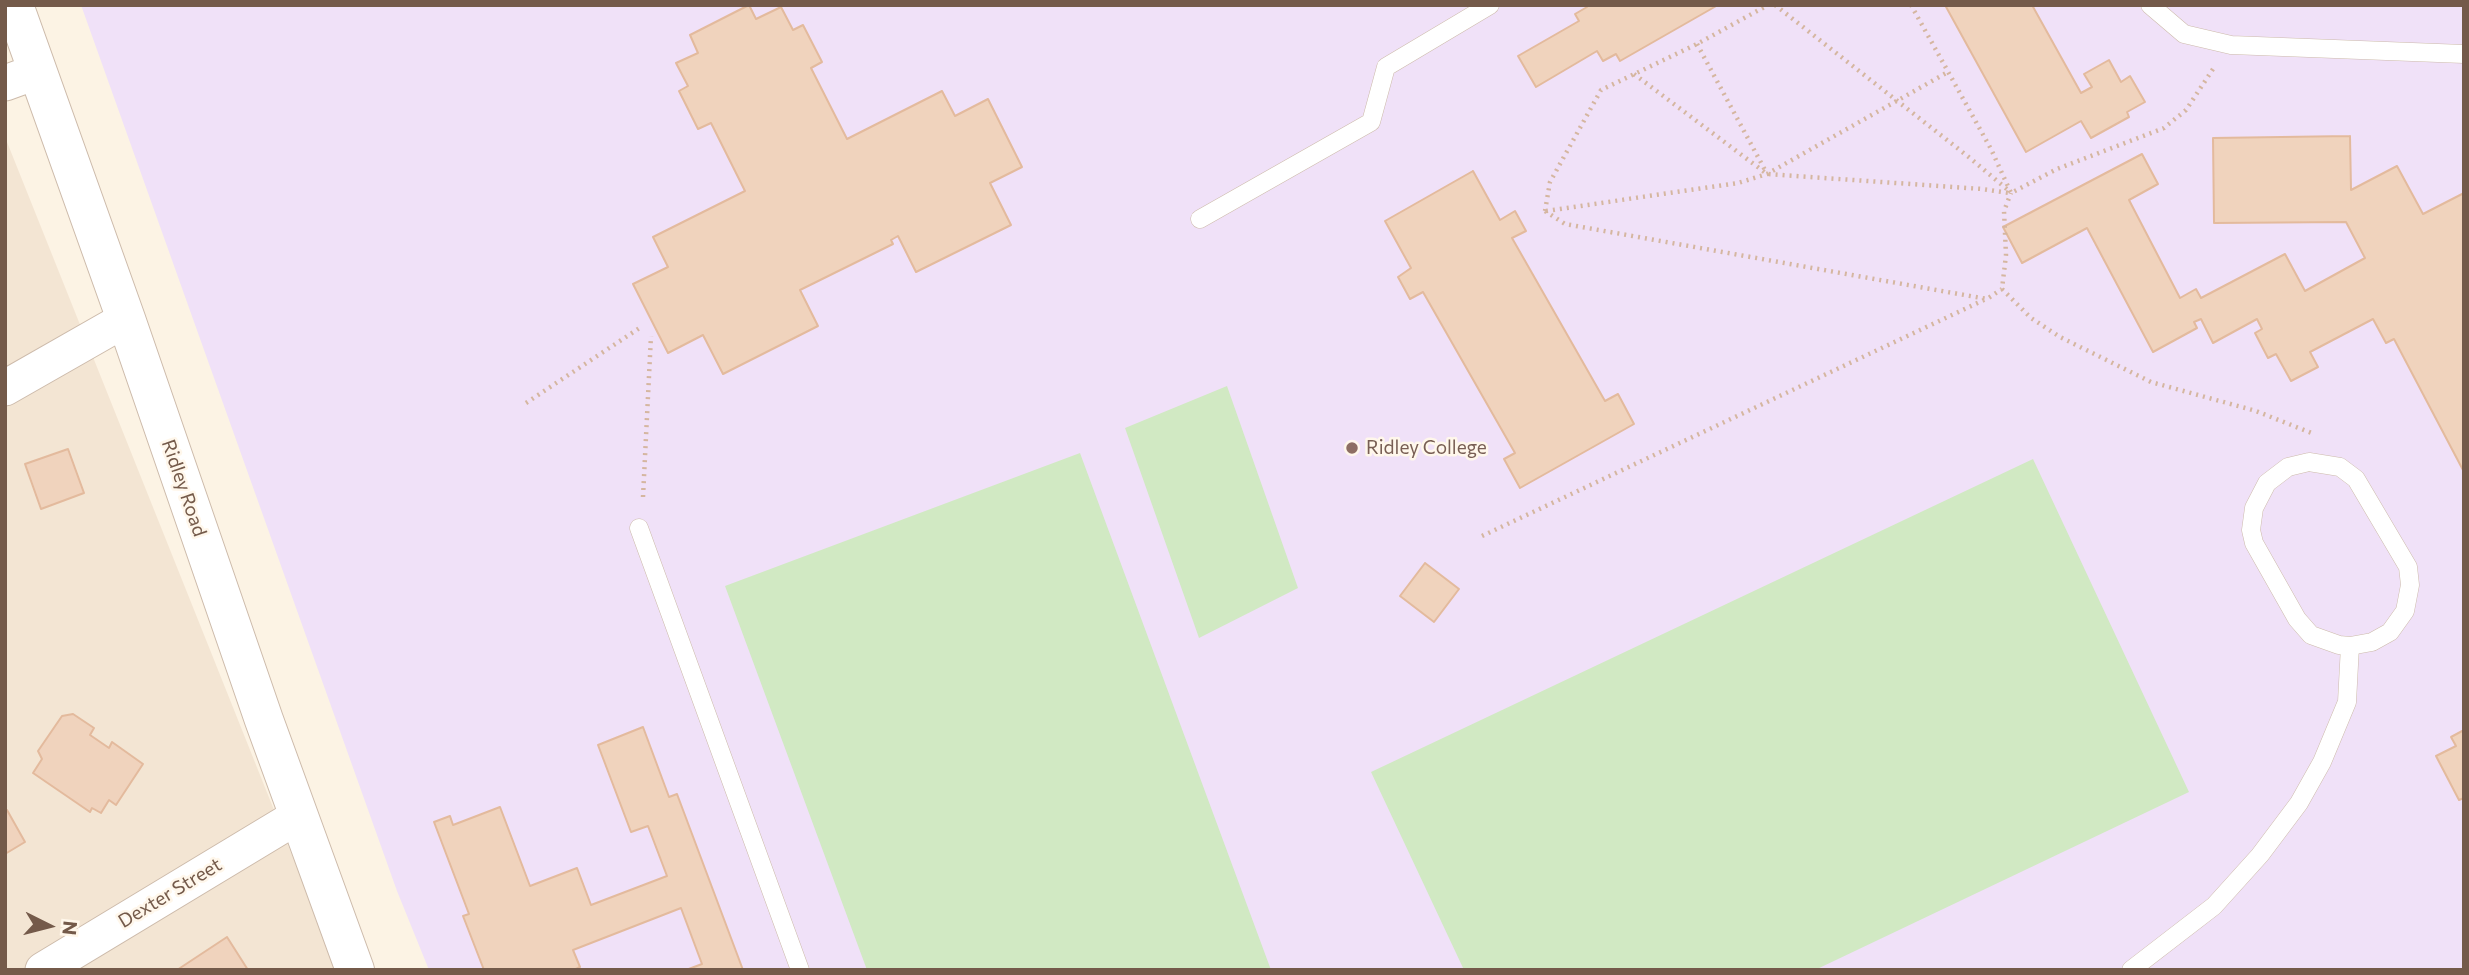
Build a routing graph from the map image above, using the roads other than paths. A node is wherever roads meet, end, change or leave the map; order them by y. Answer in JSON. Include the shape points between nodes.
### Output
{"nodes":[{"id":1,"x":14,"y":5,"type":"edge"},
{"id":2,"x":1490,"y":5,"type":"edge"},
{"id":3,"x":2150,"y":5,"type":"edge"},
{"id":4,"x":2464,"y":54,"type":"edge"},
{"id":5,"x":21,"y":77,"type":"edge"},
{"id":6,"x":1200,"y":219,"type":"dead end"},
{"id":7,"x":126,"y":319,"type":"junction"},
{"id":8,"x":5,"y":388,"type":"edge"},
{"id":9,"x":639,"y":528,"type":"dead end"},
{"id":10,"x":2350,"y":646,"type":"junction"},
{"id":11,"x":298,"y":816,"type":"junction"},
{"id":12,"x":43,"y":970,"type":"edge"},
{"id":13,"x":355,"y":970,"type":"edge"},
{"id":14,"x":800,"y":970,"type":"edge"},
{"id":15,"x":2131,"y":970,"type":"edge"}],
"edges":[{"from":1,"to":5,"type":"street","name":"Ridley Road"},
{"from":2,"to":6,"type":"lane","via":[[1386,67],[1371,122]]},
{"from":3,"to":4,"type":"lane","via":[[2185,34],[2231,44]]},
{"from":5,"to":7,"type":"street","name":"Ridley Road"},
{"from":7,"to":8,"type":"street"},
{"from":7,"to":11,"type":"street","name":"Ridley Road"},
{"from":9,"to":14,"type":"lane"},
{"from":10,"to":10,"type":"lane","via":[[2319,639],[2303,627],[2254,543],[2252,518],[2258,496],[2288,467],[2309,462],[2350,472],[2408,567],[2409,594],[2399,621],[2381,639]]},
{"from":10,"to":15,"type":"lane","via":[[2347,702],[2299,803],[2214,906]]},
{"from":11,"to":12,"type":"street","name":"Dexter Street"},
{"from":11,"to":13,"type":"street","name":"Ridley Road"}]}
